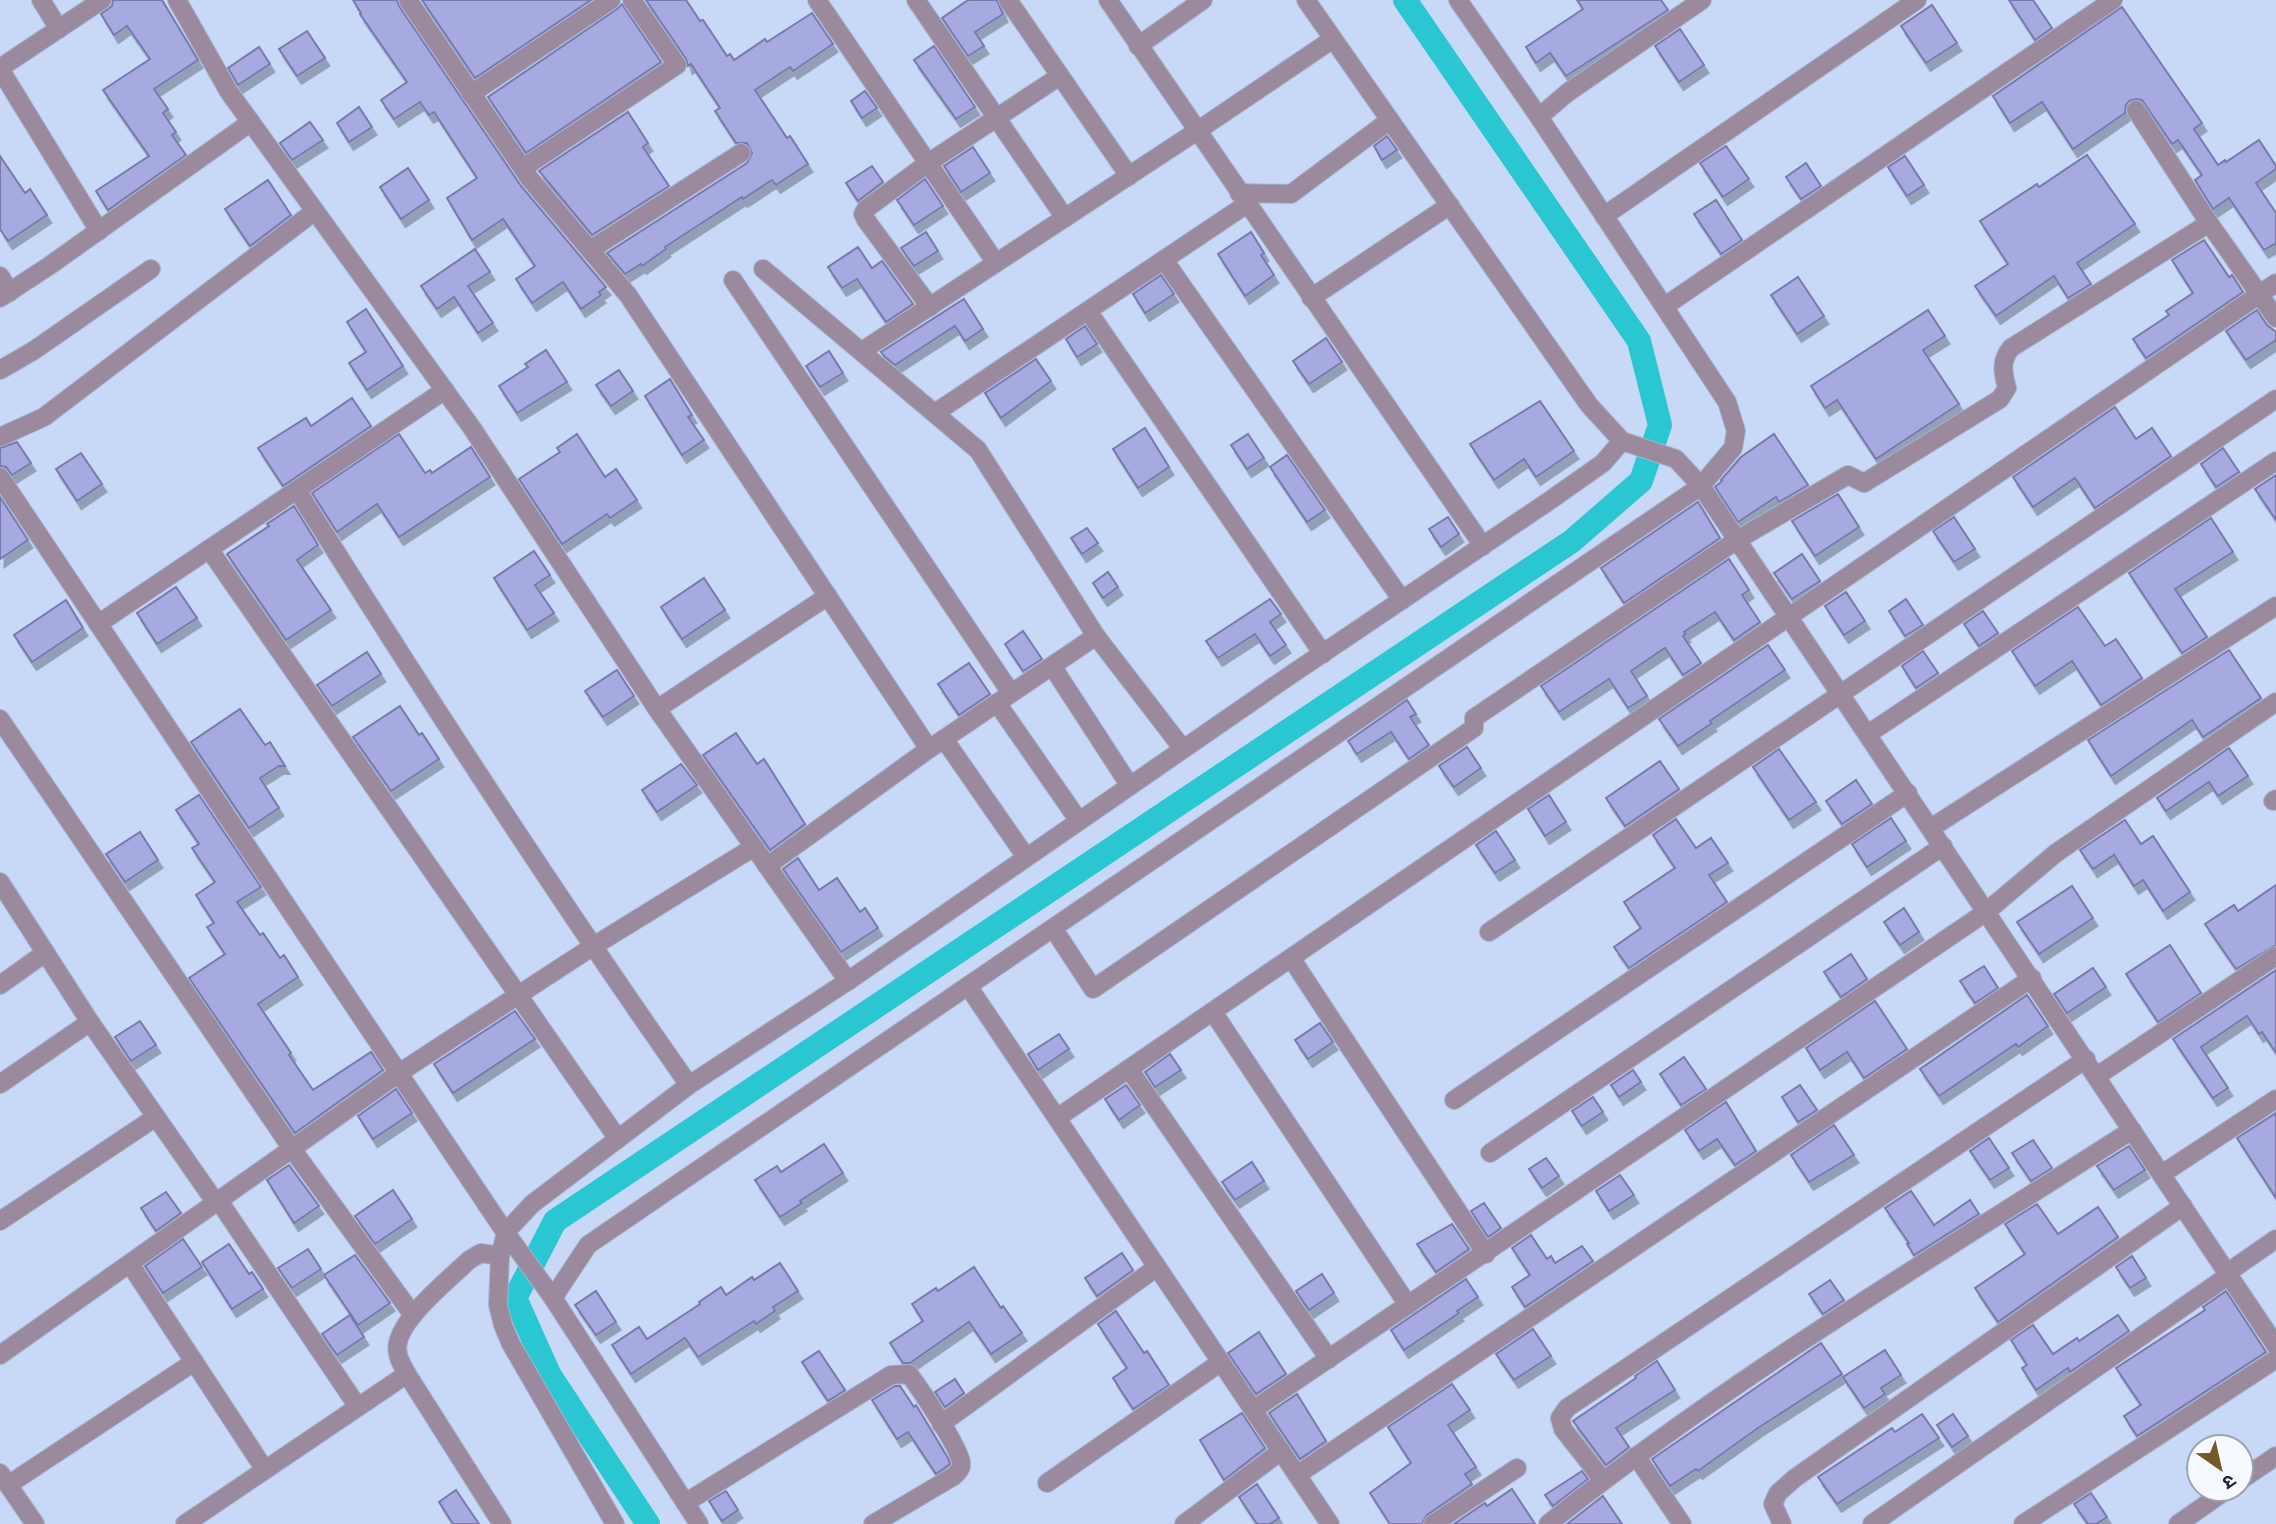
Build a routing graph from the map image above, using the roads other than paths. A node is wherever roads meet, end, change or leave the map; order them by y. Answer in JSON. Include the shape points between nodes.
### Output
{"nodes":[{"id":1,"x":41,"y":0,"type":"edge"},
{"id":2,"x":102,"y":0,"type":"edge"},
{"id":3,"x":177,"y":0,"type":"edge"},
{"id":4,"x":408,"y":0,"type":"edge"},
{"id":5,"x":611,"y":0,"type":"edge"},
{"id":6,"x":632,"y":0,"type":"edge"},
{"id":7,"x":817,"y":0,"type":"edge"},
{"id":8,"x":916,"y":0,"type":"edge"},
{"id":9,"x":1008,"y":0,"type":"edge"},
{"id":10,"x":1108,"y":0,"type":"edge"},
{"id":11,"x":1203,"y":0,"type":"edge"},
{"id":12,"x":1306,"y":0,"type":"edge"},
{"id":13,"x":1458,"y":0,"type":"edge"},
{"id":14,"x":1702,"y":0,"type":"edge"},
{"id":15,"x":1917,"y":0,"type":"edge"},
{"id":16,"x":2113,"y":0,"type":"edge"},
{"id":17,"x":59,"y":29,"type":"junction"},
{"id":18,"x":1333,"y":39,"type":"junction"},
{"id":19,"x":1138,"y":46,"type":"junction"},
{"id":20,"x":0,"y":68,"type":"edge"},
{"id":21,"x":1060,"y":76,"type":"junction"},
{"id":22,"x":471,"y":94,"type":"junction"},
{"id":23,"x":2136,"y":110,"type":"dead end"},
{"id":24,"x":996,"y":117,"type":"junction"},
{"id":25,"x":1539,"y":117,"type":"junction"},
{"id":26,"x":1390,"y":120,"type":"junction"},
{"id":27,"x":251,"y":122,"type":"junction"},
{"id":28,"x":1197,"y":131,"type":"junction"},
{"id":29,"x":741,"y":153,"type":"dead end"},
{"id":30,"x":928,"y":163,"type":"junction"},
{"id":31,"x":523,"y":168,"type":"junction"},
{"id":32,"x":1129,"y":176,"type":"junction"},
{"id":33,"x":1243,"y":199,"type":"junction"},
{"id":34,"x":1450,"y":205,"type":"junction"},
{"id":35,"x":315,"y":211,"type":"junction"},
{"id":36,"x":1604,"y":216,"type":"junction"},
{"id":37,"x":1065,"y":218,"type":"junction"},
{"id":38,"x":2209,"y":223,"type":"junction"},
{"id":39,"x":99,"y":231,"type":"junction"},
{"id":40,"x":590,"y":250,"type":"junction"},
{"id":41,"x":1164,"y":260,"type":"junction"},
{"id":42,"x":996,"y":263,"type":"junction"},
{"id":43,"x":152,"y":269,"type":"dead end"},
{"id":44,"x":763,"y":269,"type":"dead end"},
{"id":45,"x":0,"y":276,"type":"edge"},
{"id":46,"x":733,"y":280,"type":"dead end"},
{"id":47,"x":2276,"y":284,"type":"edge"},
{"id":48,"x":2260,"y":294,"type":"junction"},
{"id":49,"x":5,"y":295,"type":"edge"},
{"id":50,"x":1311,"y":298,"type":"junction"},
{"id":51,"x":1665,"y":306,"type":"junction"},
{"id":52,"x":929,"y":307,"type":"junction"},
{"id":53,"x":1088,"y":310,"type":"junction"},
{"id":54,"x":2276,"y":318,"type":"edge"},
{"id":55,"x":862,"y":351,"type":"junction"},
{"id":56,"x":0,"y":370,"type":"edge"},
{"id":57,"x":445,"y":390,"type":"junction"},
{"id":58,"x":2276,"y":400,"type":"edge"},
{"id":59,"x":935,"y":413,"type":"junction"},
{"id":60,"x":0,"y":437,"type":"edge"},
{"id":61,"x":1628,"y":442,"type":"junction"},
{"id":62,"x":2276,"y":461,"type":"edge"},
{"id":63,"x":0,"y":477,"type":"edge"},
{"id":64,"x":1701,"y":486,"type":"junction"},
{"id":65,"x":297,"y":490,"type":"junction"},
{"id":66,"x":1737,"y":540,"type":"junction"},
{"id":67,"x":1483,"y":546,"type":"junction"},
{"id":68,"x":209,"y":549,"type":"junction"},
{"id":69,"x":828,"y":596,"type":"junction"},
{"id":70,"x":1402,"y":600,"type":"junction"},
{"id":71,"x":2276,"y":606,"type":"edge"},
{"id":72,"x":1789,"y":617,"type":"junction"},
{"id":73,"x":98,"y":624,"type":"junction"},
{"id":74,"x":1096,"y":636,"type":"junction"},
{"id":75,"x":1323,"y":654,"type":"junction"},
{"id":76,"x":1052,"y":666,"type":"junction"},
{"id":77,"x":1841,"y":693,"type":"junction"},
{"id":78,"x":1004,"y":698,"type":"junction"},
{"id":79,"x":2276,"y":702,"type":"edge"},
{"id":80,"x":657,"y":709,"type":"junction"},
{"id":81,"x":0,"y":719,"type":"edge"},
{"id":82,"x":1868,"y":734,"type":"junction"},
{"id":83,"x":937,"y":744,"type":"junction"},
{"id":84,"x":1183,"y":750,"type":"junction"},
{"id":85,"x":1130,"y":786,"type":"junction"},
{"id":86,"x":1908,"y":793,"type":"junction"},
{"id":87,"x":1079,"y":821,"type":"junction"},
{"id":88,"x":1931,"y":828,"type":"junction"},
{"id":89,"x":1943,"y":846,"type":"junction"},
{"id":90,"x":754,"y":847,"type":"junction"},
{"id":91,"x":1026,"y":858,"type":"junction"},
{"id":92,"x":767,"y":866,"type":"junction"},
{"id":93,"x":0,"y":882,"type":"edge"},
{"id":94,"x":1986,"y":912,"type":"junction"},
{"id":95,"x":1053,"y":928,"type":"junction"},
{"id":96,"x":1489,"y":932,"type":"dead end"},
{"id":97,"x":592,"y":947,"type":"junction"},
{"id":98,"x":45,"y":953,"type":"junction"},
{"id":99,"x":2276,"y":956,"type":"edge"},
{"id":100,"x":1291,"y":958,"type":"junction"},
{"id":101,"x":2032,"y":978,"type":"junction"},
{"id":102,"x":848,"y":981,"type":"junction"},
{"id":103,"x":0,"y":985,"type":"edge"},
{"id":104,"x":968,"y":986,"type":"junction"},
{"id":105,"x":520,"y":996,"type":"junction"},
{"id":106,"x":1213,"y":1012,"type":"junction"},
{"id":107,"x":90,"y":1022,"type":"junction"},
{"id":108,"x":2086,"y":1059,"type":"junction"},
{"id":109,"x":1129,"y":1069,"type":"junction"},
{"id":110,"x":399,"y":1073,"type":"junction"},
{"id":111,"x":2097,"y":1076,"type":"junction"},
{"id":112,"x":0,"y":1084,"type":"edge"},
{"id":113,"x":689,"y":1085,"type":"junction"},
{"id":114,"x":2276,"y":1099,"type":"edge"},
{"id":115,"x":1454,"y":1100,"type":"dead end"},
{"id":116,"x":156,"y":1117,"type":"junction"},
{"id":117,"x":1057,"y":1118,"type":"junction"},
{"id":118,"x":2132,"y":1130,"type":"junction"},
{"id":119,"x":618,"y":1139,"type":"junction"},
{"id":120,"x":292,"y":1149,"type":"junction"},
{"id":121,"x":1490,"y":1153,"type":"dead end"},
{"id":122,"x":2162,"y":1174,"type":"junction"},
{"id":123,"x":217,"y":1202,"type":"junction"},
{"id":124,"x":2183,"y":1206,"type":"junction"},
{"id":125,"x":0,"y":1221,"type":"edge"},
{"id":126,"x":2276,"y":1239,"type":"edge"},
{"id":127,"x":507,"y":1244,"type":"junction"},
{"id":128,"x":1486,"y":1254,"type":"junction"},
{"id":129,"x":130,"y":1264,"type":"junction"},
{"id":130,"x":1157,"y":1267,"type":"junction"},
{"id":131,"x":2228,"y":1274,"type":"junction"},
{"id":132,"x":550,"y":1295,"type":"junction"},
{"id":133,"x":1408,"y":1305,"type":"junction"},
{"id":134,"x":413,"y":1315,"type":"junction"},
{"id":135,"x":2276,"y":1346,"type":"edge"},
{"id":136,"x":0,"y":1355,"type":"edge"},
{"id":137,"x":1329,"y":1359,"type":"junction"},
{"id":138,"x":2276,"y":1359,"type":"edge"},
{"id":139,"x":194,"y":1362,"type":"junction"},
{"id":140,"x":1221,"y":1362,"type":"junction"},
{"id":141,"x":408,"y":1374,"type":"junction"},
{"id":142,"x":358,"y":1408,"type":"junction"},
{"id":143,"x":1253,"y":1410,"type":"junction"},
{"id":144,"x":941,"y":1424,"type":"junction"},
{"id":145,"x":1281,"y":1451,"type":"junction"},
{"id":146,"x":2276,"y":1455,"type":"edge"},
{"id":147,"x":1636,"y":1456,"type":"junction"},
{"id":148,"x":1517,"y":1468,"type":"dead end"},
{"id":149,"x":265,"y":1470,"type":"junction"},
{"id":150,"x":2255,"y":1470,"type":"edge"},
{"id":151,"x":1297,"y":1475,"type":"junction"},
{"id":152,"x":4,"y":1479,"type":"edge"},
{"id":153,"x":1603,"y":1480,"type":"junction"},
{"id":154,"x":1047,"y":1483,"type":"dead end"},
{"id":155,"x":685,"y":1503,"type":"junction"},
{"id":156,"x":2208,"y":1503,"type":"edge"},
{"id":157,"x":35,"y":1524,"type":"edge"},
{"id":158,"x":185,"y":1524,"type":"edge"},
{"id":159,"x":502,"y":1524,"type":"edge"},
{"id":160,"x":615,"y":1524,"type":"edge"},
{"id":161,"x":699,"y":1524,"type":"edge"},
{"id":162,"x":873,"y":1524,"type":"edge"},
{"id":163,"x":1184,"y":1524,"type":"edge"},
{"id":164,"x":1330,"y":1524,"type":"edge"},
{"id":165,"x":1433,"y":1524,"type":"edge"},
{"id":166,"x":1548,"y":1524,"type":"edge"},
{"id":167,"x":1682,"y":1524,"type":"edge"},
{"id":168,"x":1782,"y":1524,"type":"edge"},
{"id":169,"x":1872,"y":1524,"type":"edge"},
{"id":170,"x":2022,"y":1524,"type":"edge"},
{"id":171,"x":2178,"y":1524,"type":"edge"}],
"edges":[{"from":1,"to":17,"type":"street"},
{"from":2,"to":17,"type":"street"},
{"from":3,"to":27,"type":"street"},
{"from":4,"to":22,"type":"street"},
{"from":5,"to":22,"type":"street"},
{"from":6,"to":31,"type":"street","via":[[677,65]]},
{"from":7,"to":30,"type":"street"},
{"from":8,"to":24,"type":"street"},
{"from":9,"to":21,"type":"street"},
{"from":10,"to":19,"type":"street"},
{"from":11,"to":19,"type":"street"},
{"from":12,"to":18,"type":"street"},
{"from":13,"to":25,"type":"street"},
{"from":14,"to":25,"type":"street"},
{"from":15,"to":36,"type":"street"},
{"from":16,"to":51,"type":"street"},
{"from":17,"to":20,"type":"street"},
{"from":18,"to":26,"type":"street"},
{"from":18,"to":28,"type":"street"},
{"from":19,"to":28,"type":"street"},
{"from":20,"to":39,"type":"street"},
{"from":21,"to":24,"type":"street"},
{"from":21,"to":32,"type":"street"},
{"from":22,"to":31,"type":"street"},
{"from":23,"to":38,"type":"street"},
{"from":24,"to":30,"type":"street"},
{"from":24,"to":37,"type":"street"},
{"from":25,"to":36,"type":"street"},
{"from":26,"to":33,"type":"street","via":[[1291,194]]},
{"from":26,"to":34,"type":"street"},
{"from":27,"to":35,"type":"street"},
{"from":27,"to":39,"type":"street"},
{"from":28,"to":32,"type":"street"},
{"from":28,"to":33,"type":"street"},
{"from":29,"to":40,"type":"street"},
{"from":30,"to":42,"type":"street"},
{"from":30,"to":52,"type":"street","via":[[863,214]]},
{"from":31,"to":40,"type":"street"},
{"from":32,"to":37,"type":"street"},
{"from":33,"to":41,"type":"street"},
{"from":33,"to":50,"type":"street"},
{"from":34,"to":50,"type":"street"},
{"from":34,"to":61,"type":"street","via":[[1589,405]]},
{"from":35,"to":57,"type":"street"},
{"from":35,"to":60,"type":"street","via":[[44,417]]},
{"from":36,"to":51,"type":"street"},
{"from":37,"to":42,"type":"street"},
{"from":38,"to":48,"type":"street"},
{"from":38,"to":66,"type":"street","via":[[2011,348],[2002,371],[2007,388],[2000,399],[1864,483],[1848,475]]},
{"from":39,"to":49,"type":"street"},
{"from":40,"to":69,"type":"street","via":[[628,295]]},
{"from":41,"to":53,"type":"street"},
{"from":41,"to":70,"type":"street"},
{"from":42,"to":52,"type":"street"},
{"from":43,"to":56,"type":"street"},
{"from":44,"to":55,"type":"street"},
{"from":45,"to":49,"type":"street"},
{"from":46,"to":78,"type":"street"},
{"from":47,"to":48,"type":"street"},
{"from":48,"to":54,"type":"street"},
{"from":48,"to":72,"type":"street"},
{"from":50,"to":67,"type":"street"},
{"from":51,"to":64,"type":"street","via":[[1727,402],[1736,431],[1733,447]]},
{"from":52,"to":55,"type":"street"},
{"from":53,"to":59,"type":"street"},
{"from":53,"to":75,"type":"street"},
{"from":55,"to":59,"type":"street"},
{"from":57,"to":65,"type":"street"},
{"from":57,"to":80,"type":"street"},
{"from":58,"to":77,"type":"street"},
{"from":59,"to":74,"type":"street","via":[[978,450]]},
{"from":61,"to":64,"type":"street","via":[[1676,459]]},
{"from":61,"to":67,"type":"street"},
{"from":62,"to":82,"type":"street"},
{"from":63,"to":73,"type":"street"},
{"from":64,"to":66,"type":"street"},
{"from":64,"to":95,"type":"street"},
{"from":65,"to":68,"type":"street"},
{"from":65,"to":97,"type":"street"},
{"from":66,"to":72,"type":"street"},
{"from":66,"to":95,"type":"street","via":[[1474,718],[1474,728],[1093,989]]},
{"from":67,"to":70,"type":"street"},
{"from":68,"to":73,"type":"street"},
{"from":68,"to":105,"type":"street"},
{"from":69,"to":80,"type":"street"},
{"from":69,"to":83,"type":"street"},
{"from":70,"to":75,"type":"street"},
{"from":71,"to":88,"type":"street"},
{"from":72,"to":77,"type":"street"},
{"from":72,"to":100,"type":"street"},
{"from":73,"to":110,"type":"street"},
{"from":74,"to":76,"type":"street"},
{"from":74,"to":84,"type":"street"},
{"from":75,"to":84,"type":"street"},
{"from":76,"to":78,"type":"street"},
{"from":76,"to":85,"type":"street"},
{"from":77,"to":82,"type":"street"},
{"from":77,"to":96,"type":"street"},
{"from":78,"to":83,"type":"street"},
{"from":78,"to":87,"type":"street"},
{"from":79,"to":94,"type":"street","via":[[2056,853]]},
{"from":80,"to":90,"type":"street"},
{"from":81,"to":120,"type":"street"},
{"from":82,"to":86,"type":"street"},
{"from":83,"to":91,"type":"street"},
{"from":83,"to":92,"type":"street"},
{"from":84,"to":85,"type":"street"},
{"from":85,"to":87,"type":"street"},
{"from":86,"to":88,"type":"street"},
{"from":86,"to":115,"type":"street"},
{"from":87,"to":91,"type":"street"},
{"from":88,"to":89,"type":"street"},
{"from":89,"to":94,"type":"street"},
{"from":89,"to":121,"type":"street"},
{"from":90,"to":92,"type":"street"},
{"from":90,"to":97,"type":"street"},
{"from":91,"to":102,"type":"street"},
{"from":92,"to":102,"type":"street"},
{"from":93,"to":98,"type":"street"},
{"from":94,"to":101,"type":"street"},
{"from":94,"to":128,"type":"street"},
{"from":95,"to":104,"type":"street"},
{"from":97,"to":105,"type":"street"},
{"from":97,"to":113,"type":"street"},
{"from":98,"to":103,"type":"street"},
{"from":98,"to":107,"type":"street"},
{"from":99,"to":111,"type":"street"},
{"from":100,"to":106,"type":"street"},
{"from":100,"to":128,"type":"street"},
{"from":101,"to":108,"type":"street"},
{"from":101,"to":151,"type":"street"},
{"from":102,"to":113,"type":"street"},
{"from":104,"to":117,"type":"street"},
{"from":104,"to":132,"type":"street","via":[[588,1245]]},
{"from":105,"to":110,"type":"street"},
{"from":105,"to":119,"type":"street"},
{"from":106,"to":109,"type":"street"},
{"from":106,"to":133,"type":"street"},
{"from":107,"to":112,"type":"street"},
{"from":107,"to":116,"type":"street"},
{"from":108,"to":111,"type":"street"},
{"from":108,"to":153,"type":"street","via":[[1567,1408],[1560,1418],[1563,1429]]},
{"from":109,"to":117,"type":"street"},
{"from":109,"to":137,"type":"street"},
{"from":110,"to":120,"type":"street"},
{"from":110,"to":127,"type":"street"},
{"from":111,"to":118,"type":"street"},
{"from":113,"to":119,"type":"street"},
{"from":114,"to":122,"type":"street"},
{"from":116,"to":123,"type":"street"},
{"from":116,"to":125,"type":"street"},
{"from":117,"to":130,"type":"street"},
{"from":118,"to":122,"type":"street"},
{"from":118,"to":147,"type":"street","via":[[1723,1394]]},
{"from":119,"to":127,"type":"street","via":[[532,1204]]},
{"from":120,"to":123,"type":"street"},
{"from":120,"to":134,"type":"street"},
{"from":122,"to":124,"type":"street"},
{"from":123,"to":129,"type":"street"},
{"from":123,"to":142,"type":"street"},
{"from":124,"to":131,"type":"street"},
{"from":124,"to":168,"type":"street","via":[[1795,1478],[1773,1504]]},
{"from":126,"to":131,"type":"street"},
{"from":127,"to":132,"type":"street"},
{"from":127,"to":134,"type":"street","via":[[469,1260]]},
{"from":127,"to":160,"type":"street","via":[[498,1305],[503,1325]]},
{"from":128,"to":133,"type":"street"},
{"from":129,"to":136,"type":"street"},
{"from":129,"to":139,"type":"street"},
{"from":130,"to":140,"type":"street"},
{"from":130,"to":144,"type":"street"},
{"from":131,"to":135,"type":"street"},
{"from":131,"to":169,"type":"street"},
{"from":132,"to":155,"type":"street"},
{"from":133,"to":137,"type":"street"},
{"from":134,"to":141,"type":"street","via":[[398,1338],[397,1353]]},
{"from":137,"to":143,"type":"street"},
{"from":138,"to":170,"type":"street"},
{"from":139,"to":149,"type":"street"},
{"from":139,"to":152,"type":"street"},
{"from":140,"to":143,"type":"street"},
{"from":140,"to":154,"type":"street"},
{"from":141,"to":142,"type":"street"},
{"from":141,"to":159,"type":"street"},
{"from":142,"to":149,"type":"street"},
{"from":143,"to":145,"type":"street"},
{"from":144,"to":155,"type":"street","via":[[909,1374],[891,1375]]},
{"from":144,"to":162,"type":"street","via":[[958,1453],[960,1471]]},
{"from":145,"to":151,"type":"street"},
{"from":145,"to":163,"type":"street"},
{"from":146,"to":150,"type":"street"},
{"from":147,"to":153,"type":"street"},
{"from":147,"to":167,"type":"street"},
{"from":148,"to":165,"type":"street"},
{"from":149,"to":158,"type":"street"},
{"from":151,"to":164,"type":"street"},
{"from":152,"to":157,"type":"street"},
{"from":153,"to":166,"type":"street"},
{"from":155,"to":161,"type":"street"},
{"from":156,"to":171,"type":"street"}]}
